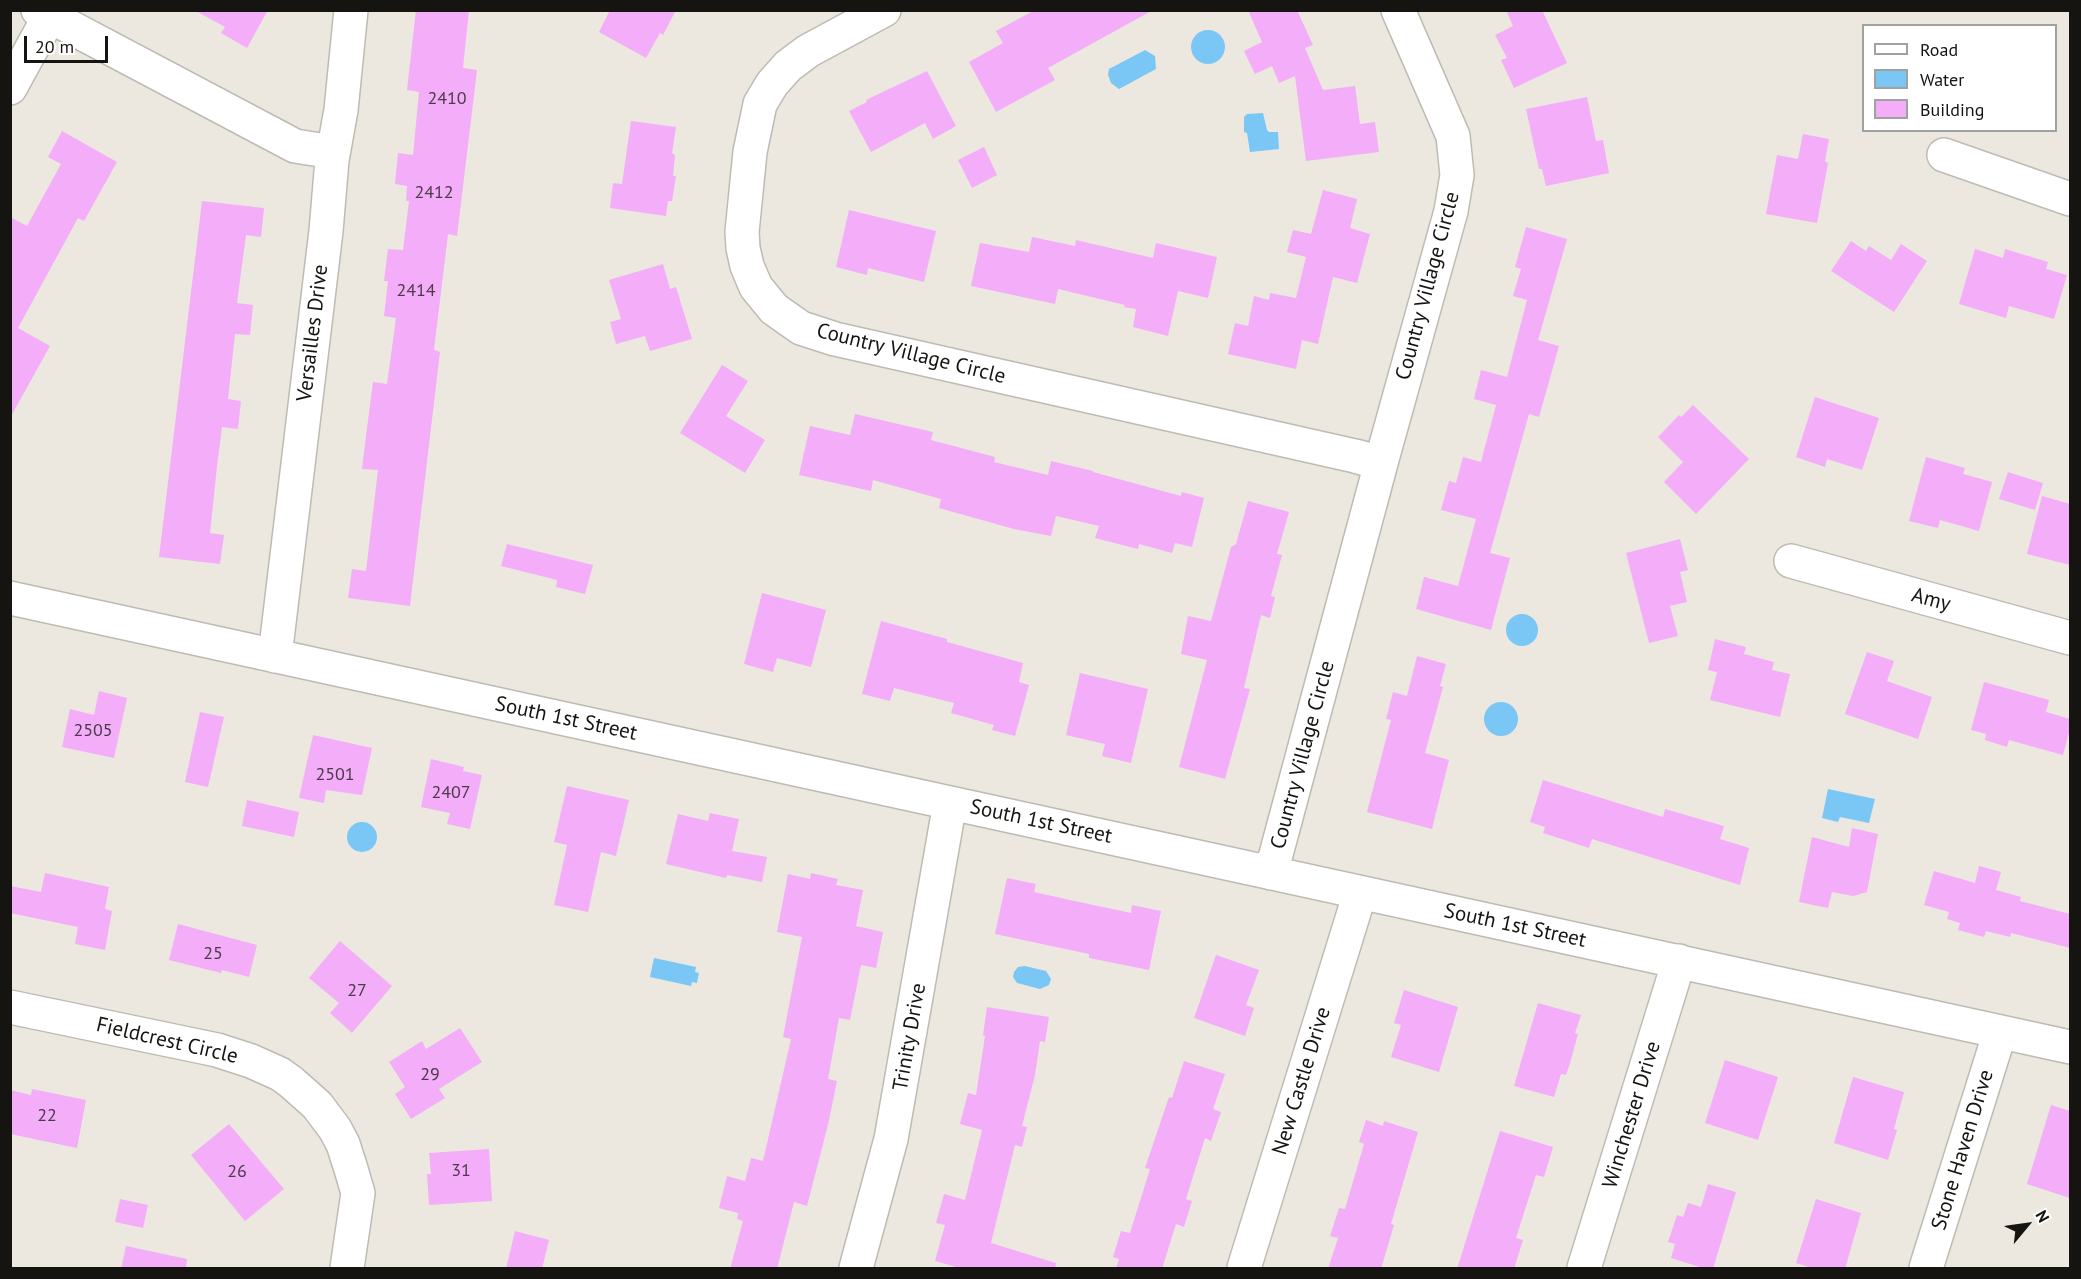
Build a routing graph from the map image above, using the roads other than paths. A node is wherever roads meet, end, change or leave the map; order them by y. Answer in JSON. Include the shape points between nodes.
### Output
{"nodes":[{"id":1,"x":351,"y":10,"type":"edge"},
{"id":2,"x":884,"y":10,"type":"edge"},
{"id":3,"x":1398,"y":10,"type":"edge"},
{"id":4,"x":44,"y":14,"type":"edge"},
{"id":5,"x":10,"y":88,"type":"edge"},
{"id":6,"x":333,"y":152,"type":"junction"},
{"id":7,"x":1944,"y":155,"type":"dead end"},
{"id":8,"x":2070,"y":199,"type":"edge"},
{"id":9,"x":1381,"y":463,"type":"junction"},
{"id":10,"x":1791,"y":561,"type":"dead end"},
{"id":11,"x":10,"y":598,"type":"edge"},
{"id":12,"x":2070,"y":638,"type":"edge"},
{"id":13,"x":275,"y":656,"type":"junction"},
{"id":14,"x":951,"y":803,"type":"junction"},
{"id":15,"x":1271,"y":873,"type":"junction"},
{"id":16,"x":1360,"y":893,"type":"junction"},
{"id":17,"x":1679,"y":962,"type":"junction"},
{"id":18,"x":10,"y":1007,"type":"edge"},
{"id":19,"x":2000,"y":1032,"type":"junction"},
{"id":20,"x":2070,"y":1047,"type":"edge"},
{"id":21,"x":347,"y":1269,"type":"edge"},
{"id":22,"x":856,"y":1269,"type":"edge"},
{"id":23,"x":1244,"y":1269,"type":"edge"},
{"id":24,"x":1584,"y":1269,"type":"edge"},
{"id":25,"x":1926,"y":1269,"type":"edge"}],
"edges":[{"from":1,"to":6,"type":"street","name":"Versailles Drive"},
{"from":2,"to":9,"type":"street","name":"Country Village Circle","via":[[788,66],[760,104],[750,152],[743,248],[756,287],[774,309],[801,328],[835,339]]},
{"from":3,"to":9,"type":"street","name":"Country Village Circle","via":[[1453,136],[1457,175],[1451,211]]},
{"from":4,"to":5,"type":"street"},
{"from":4,"to":6,"type":"street","via":[[295,146]]},
{"from":6,"to":13,"type":"street","name":"Versailles Drive"},
{"from":7,"to":8,"type":"street"},
{"from":9,"to":15,"type":"street","name":"Country Village Circle"},
{"from":10,"to":12,"type":"street","name":"Amy"},
{"from":11,"to":13,"type":"street","name":"South 1st Street"},
{"from":13,"to":14,"type":"street","name":"South 1st Street"},
{"from":14,"to":15,"type":"street","name":"South 1st Street"},
{"from":14,"to":22,"type":"street","name":"Trinity Drive","via":[[891,1139]]},
{"from":15,"to":16,"type":"street","name":"South 1st Street"},
{"from":16,"to":17,"type":"street","name":"South 1st Street"},
{"from":16,"to":23,"type":"street","name":"New Castle Drive"},
{"from":17,"to":19,"type":"street","name":"South 1st Street"},
{"from":17,"to":24,"type":"street","name":"Winchester Drive"},
{"from":18,"to":21,"type":"street","name":"Fieldcrest Circle","via":[[216,1050],[251,1061],[291,1082],[317,1105],[335,1129],[354,1177],[358,1193]]},
{"from":19,"to":20,"type":"street","name":"South 1st Street"},
{"from":19,"to":25,"type":"street","name":"Stone Haven Drive"}]}
